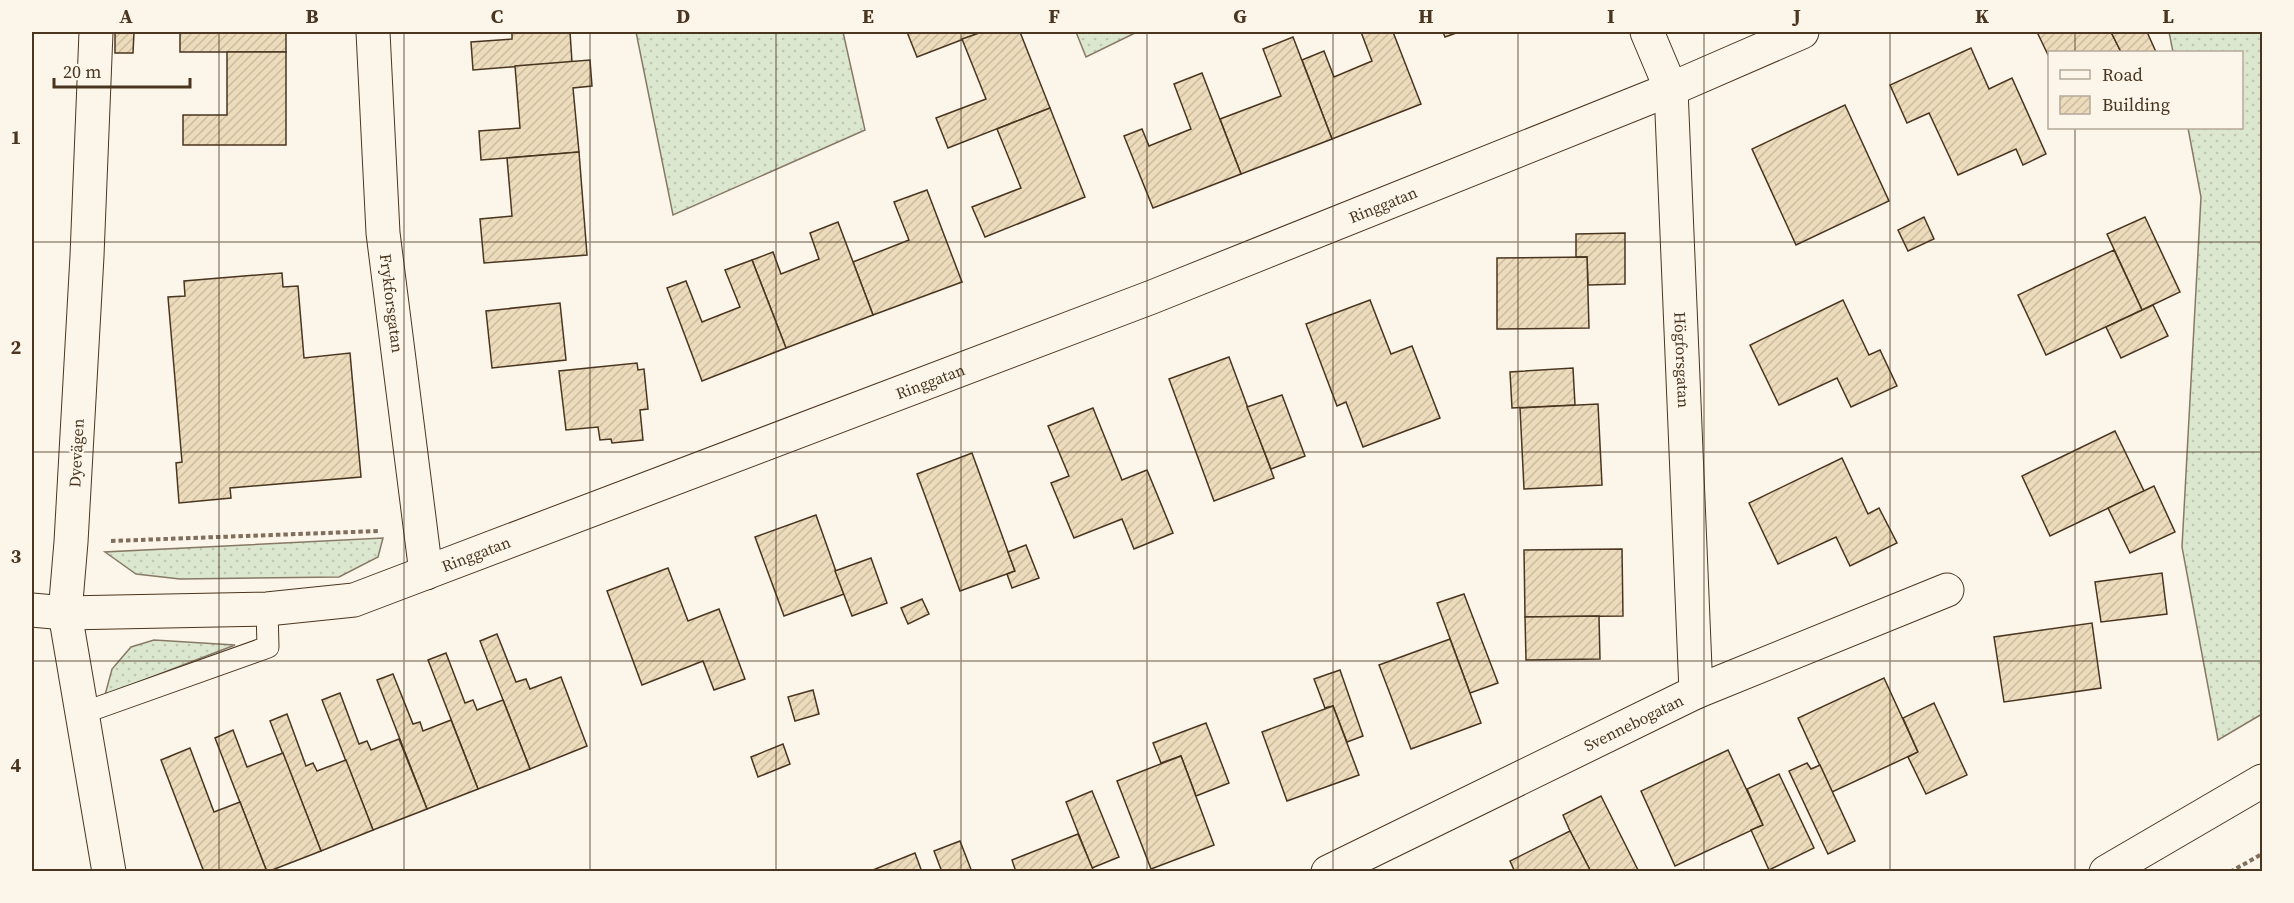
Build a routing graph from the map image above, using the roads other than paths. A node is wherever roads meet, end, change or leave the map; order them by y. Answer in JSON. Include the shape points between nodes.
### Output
{"nodes":[{"id":1,"x":96,"y":32,"type":"edge"},
{"id":2,"x":373,"y":32,"type":"edge"},
{"id":3,"x":1647,"y":32,"type":"edge"},
{"id":4,"x":1802,"y":32,"type":"edge"},
{"id":5,"x":1671,"y":89,"type":"junction"},
{"id":6,"x":426,"y":573,"type":"junction"},
{"id":7,"x":1947,"y":590,"type":"dead end"},
{"id":8,"x":267,"y":609,"type":"junction"},
{"id":9,"x":32,"y":610,"type":"edge"},
{"id":10,"x":65,"y":613,"type":"junction"},
{"id":11,"x":1696,"y":692,"type":"junction"},
{"id":12,"x":83,"y":713,"type":"junction"},
{"id":13,"x":2262,"y":781,"type":"edge"},
{"id":14,"x":109,"y":872,"type":"edge"},
{"id":15,"x":1328,"y":872,"type":"edge"},
{"id":16,"x":2106,"y":872,"type":"edge"}],
"edges":[{"from":1,"to":10,"type":"street","name":"Dyevägen"},
{"from":2,"to":6,"type":"street","name":"Frykforsgatan","via":[[382,233]]},
{"from":3,"to":5,"type":"street","name":"Högforsgatan"},
{"from":4,"to":5,"type":"street","name":"Ringgatan"},
{"from":5,"to":6,"type":"street","name":"Ringgatan","via":[[1152,297]]},
{"from":5,"to":11,"type":"street","name":"Högforsgatan"},
{"from":6,"to":8,"type":"street","name":"Ringgatan","via":[[354,600]]},
{"from":7,"to":11,"type":"street","name":"Svennebogatan"},
{"from":8,"to":10,"type":"street","name":"Ringgatan"},
{"from":8,"to":12,"type":"lane","via":[[268,647]]},
{"from":9,"to":10,"type":"street","name":"Ringgatan"},
{"from":10,"to":12,"type":"street","name":"Dyevägen"},
{"from":11,"to":15,"type":"street","name":"Svennebogatan"},
{"from":12,"to":14,"type":"street","name":"Dyevägen"},
{"from":13,"to":16,"type":"street"}]}
